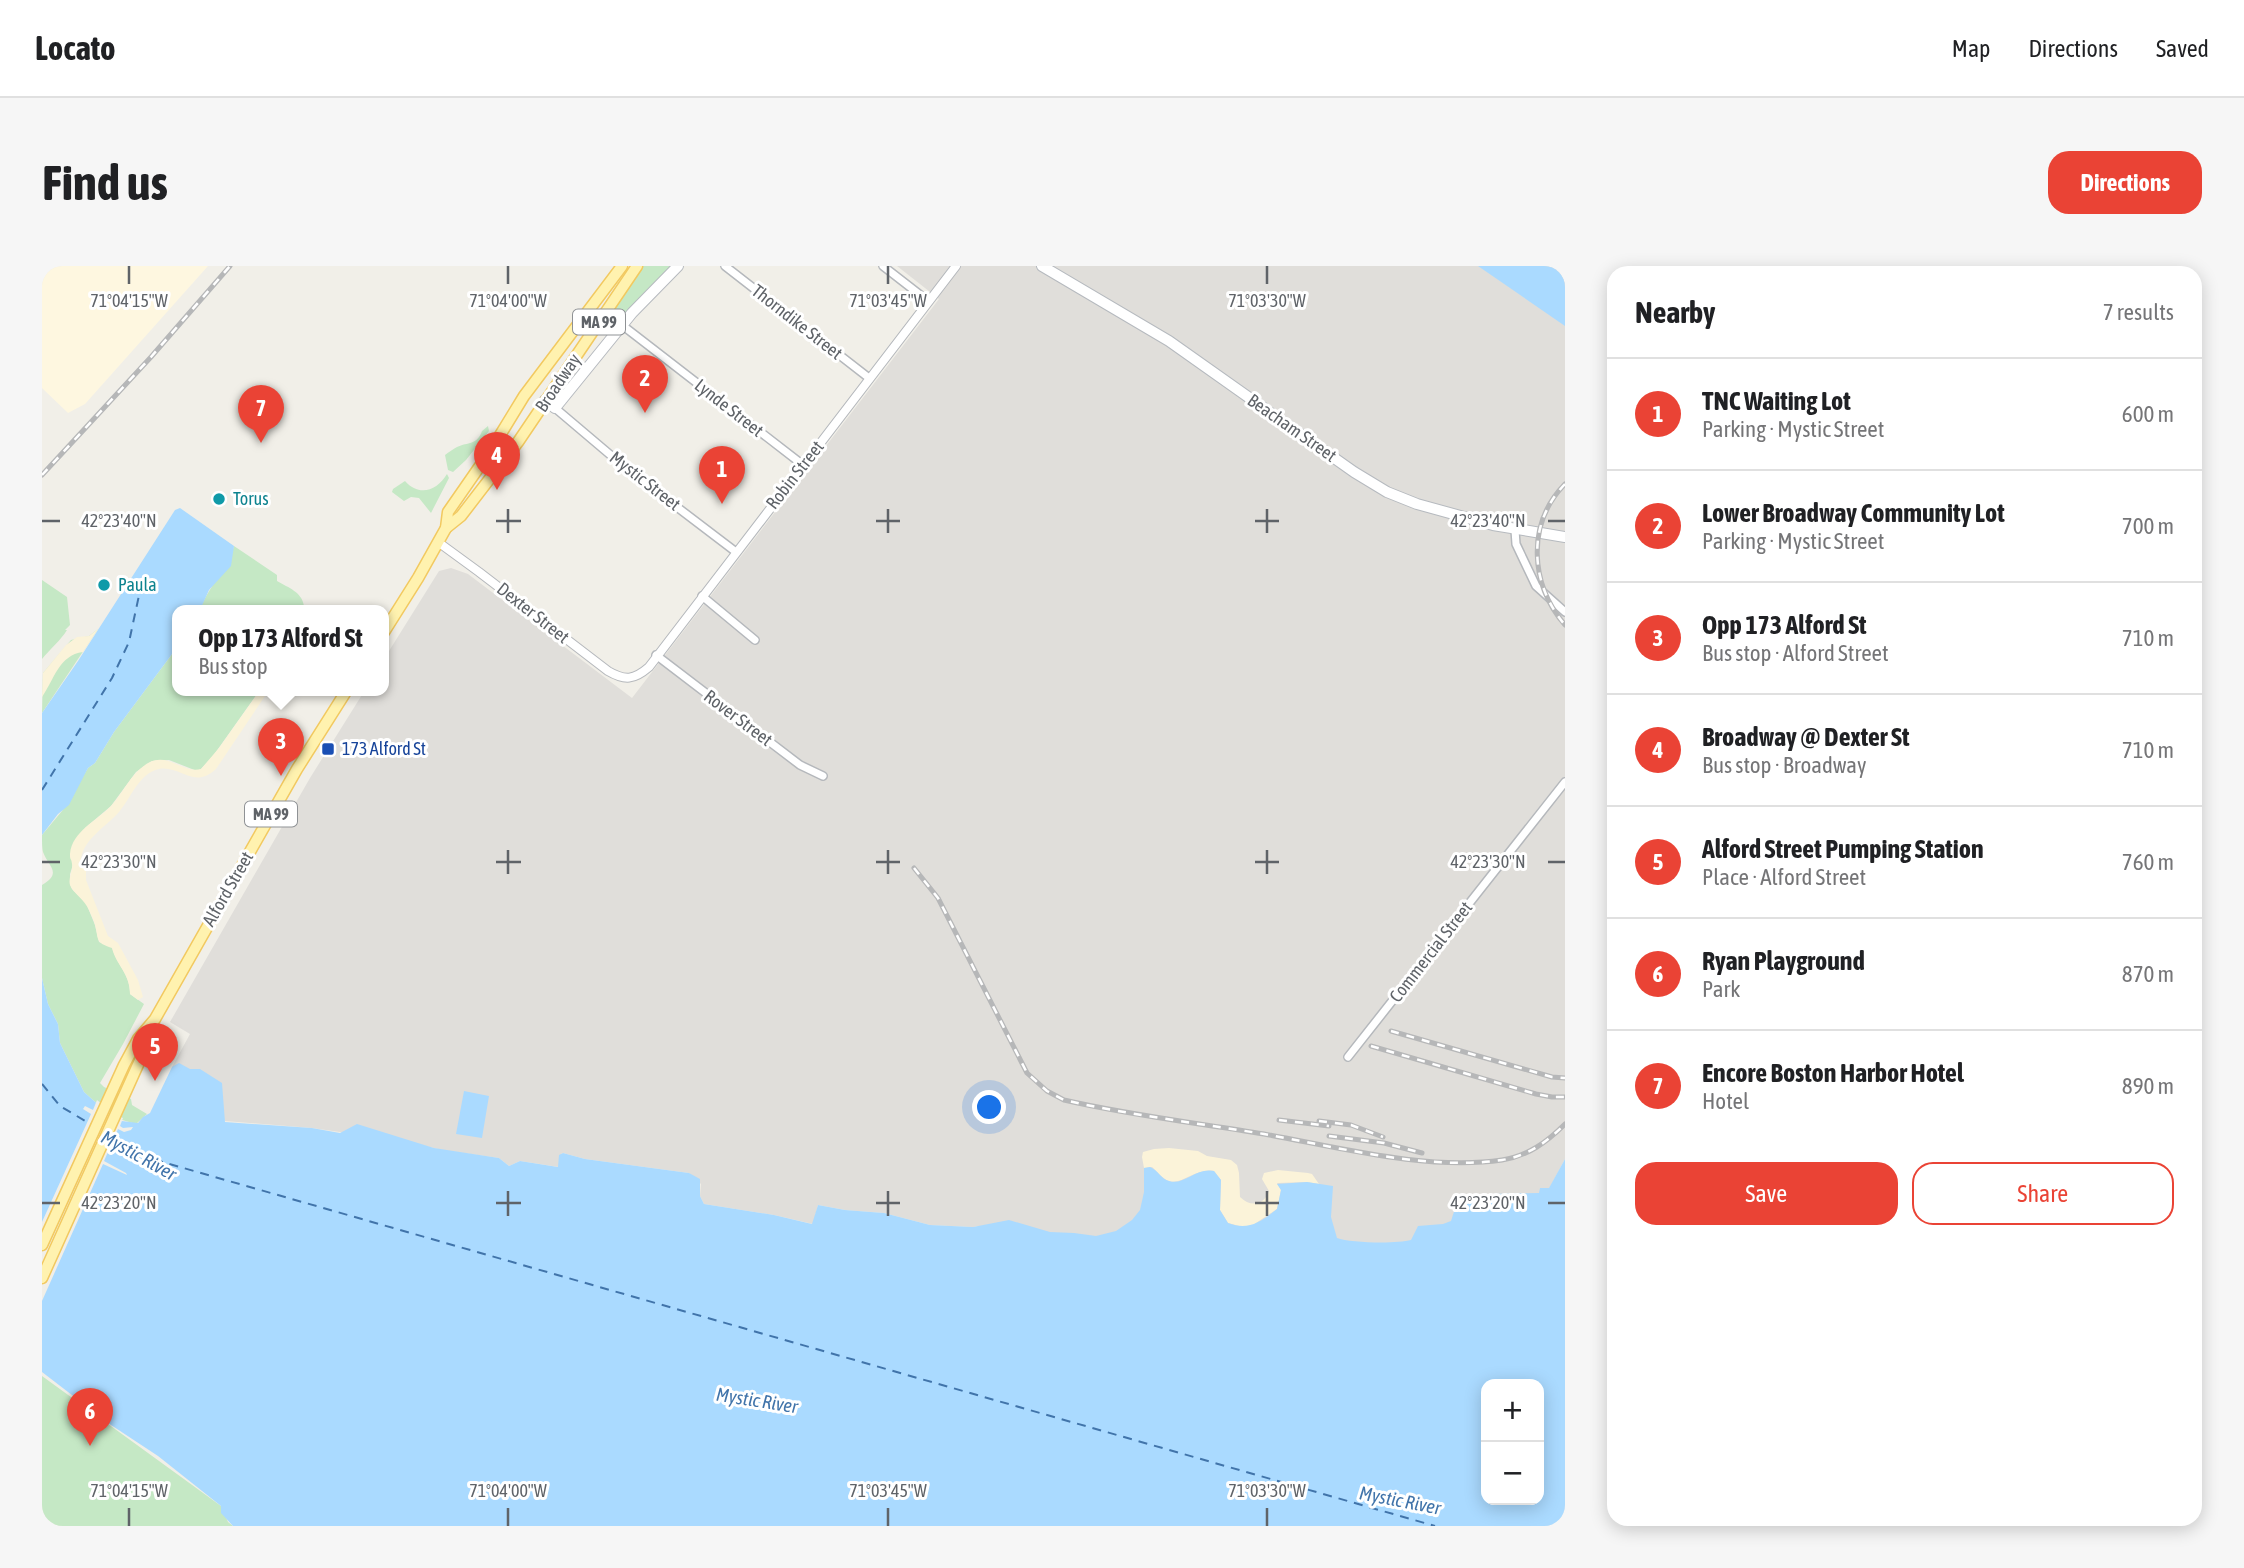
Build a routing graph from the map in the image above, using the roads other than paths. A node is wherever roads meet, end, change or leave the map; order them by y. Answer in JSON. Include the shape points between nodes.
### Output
{"nodes":[{"id":1,"x":622,"y":266,"type":"edge"},
{"id":2,"x":637,"y":266,"type":"edge"},
{"id":3,"x":678,"y":266,"type":"edge"},
{"id":4,"x":724,"y":266,"type":"edge"},
{"id":5,"x":883,"y":266,"type":"edge"},
{"id":6,"x":956,"y":266,"type":"edge"},
{"id":7,"x":1042,"y":266,"type":"edge"},
{"id":8,"x":929,"y":301,"type":"junction"},
{"id":9,"x":622,"y":325,"type":"junction"},
{"id":10,"x":869,"y":378,"type":"junction"},
{"id":11,"x":545,"y":400,"type":"junction"},
{"id":12,"x":555,"y":408,"type":"junction"},
{"id":13,"x":803,"y":465,"type":"junction"},
{"id":14,"x":446,"y":528,"type":"junction"},
{"id":15,"x":1515,"y":530,"type":"junction"},
{"id":16,"x":1565,"y":537,"type":"edge"},
{"id":17,"x":438,"y":542,"type":"junction"},
{"id":18,"x":736,"y":552,"type":"junction"},
{"id":19,"x":702,"y":596,"type":"junction"},
{"id":20,"x":1565,"y":612,"type":"edge"},
{"id":21,"x":389,"y":624,"type":"edge"},
{"id":22,"x":755,"y":640,"type":"dead end"},
{"id":23,"x":656,"y":655,"type":"junction"},
{"id":24,"x":630,"y":679,"type":"joint"},
{"id":25,"x":343,"y":696,"type":"edge"},
{"id":26,"x":823,"y":776,"type":"dead end"},
{"id":27,"x":1565,"y":782,"type":"edge"},
{"id":28,"x":155,"y":1019,"type":"junction"},
{"id":29,"x":1348,"y":1057,"type":"dead end"},
{"id":30,"x":42,"y":1245,"type":"edge"},
{"id":31,"x":42,"y":1278,"type":"edge"}],
"edges":[{"from":1,"to":14,"type":"main road","name":"Broadway","number":"MA 99","via":[[524,396],[448,512]]},
{"from":2,"to":11,"type":"main road","name":"Broadway","number":"MA 99"},
{"from":3,"to":9,"type":"main road"},
{"from":4,"to":10,"type":"street","name":"Thorndike Street"},
{"from":5,"to":8,"type":"street"},
{"from":6,"to":8,"type":"street","name":"Robin Street"},
{"from":7,"to":15,"type":"main road","name":"Beacham Street","via":[[1168,341],[1387,492],[1428,508]]},
{"from":8,"to":10,"type":"street","name":"Robin Street"},
{"from":9,"to":12,"type":"main road"},
{"from":9,"to":13,"type":"street","name":"Lynde Street"},
{"from":10,"to":13,"type":"street","name":"Robin Street"},
{"from":11,"to":12,"type":"main road"},
{"from":11,"to":14,"type":"main road","name":"Broadway","number":"MA 99","via":[[461,516]]},
{"from":12,"to":18,"type":"street","name":"Mystic Street"},
{"from":13,"to":18,"type":"street","name":"Robin Street"},
{"from":14,"to":17,"type":"main road","name":"Broadway","number":"MA 99"},
{"from":15,"to":16,"type":"main road","name":"Beacham Street"},
{"from":15,"to":20,"type":"street","via":[[1516,544],[1536,586]]},
{"from":17,"to":21,"type":"main road","number":"MA 99"},
{"from":17,"to":24,"type":"street","name":"Dexter Street","via":[[608,671]]},
{"from":18,"to":19,"type":"street","name":"Robin Street"},
{"from":19,"to":22,"type":"street"},
{"from":19,"to":23,"type":"street","name":"Robin Street"},
{"from":23,"to":24,"type":"street","name":"Robin Street","via":[[649,667]]},
{"from":23,"to":26,"type":"street","name":"Rover Street","via":[[804,768]]},
{"from":25,"to":28,"type":"main road","name":"Alford Street","number":"MA 99"},
{"from":27,"to":29,"type":"street","name":"Commercial Street"},
{"from":28,"to":30,"type":"main road","name":"Alford Street","number":"MA 99","via":[[124,1065]]},
{"from":28,"to":31,"type":"main road","name":"Alford Street","number":"MA 99"}]}
